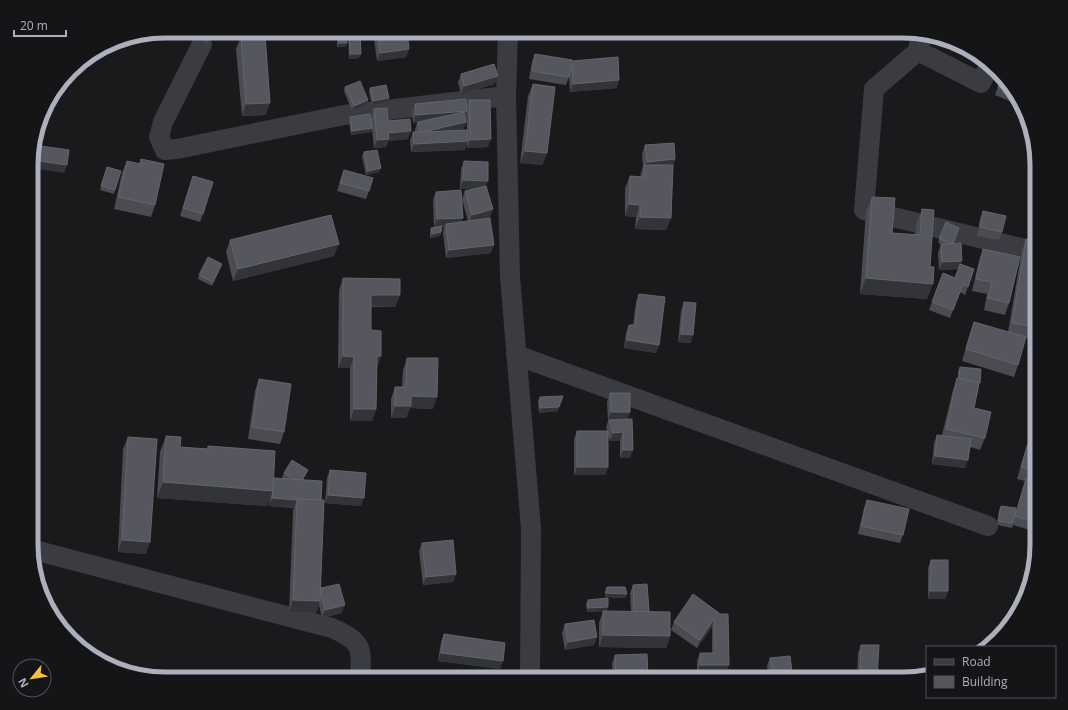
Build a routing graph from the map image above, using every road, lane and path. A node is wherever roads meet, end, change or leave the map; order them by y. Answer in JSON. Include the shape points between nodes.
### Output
{"nodes":[{"id":1,"x":508,"y":38,"type":"edge"},
{"id":2,"x":919,"y":42,"type":"edge"},
{"id":3,"x":202,"y":44,"type":"dead end"},
{"id":4,"x":987,"y":69,"type":"edge"},
{"id":5,"x":506,"y":96,"type":"junction"},
{"id":6,"x":1030,"y":250,"type":"edge"},
{"id":7,"x":516,"y":355,"type":"junction"},
{"id":8,"x":988,"y":526,"type":"dead end"},
{"id":9,"x":38,"y":551,"type":"edge"},
{"id":10,"x":360,"y":672,"type":"edge"},
{"id":11,"x":530,"y":672,"type":"edge"}],
"edges":[{"from":1,"to":5,"type":"street"},
{"from":2,"to":4,"type":"street","via":[[981,83]]},
{"from":2,"to":6,"type":"street","via":[[874,90],[864,210]]},
{"from":3,"to":5,"type":"street","via":[[163,122],[159,137],[165,150],[344,115]]},
{"from":5,"to":7,"type":"street","via":[[510,277]]},
{"from":7,"to":8,"type":"street"},
{"from":7,"to":11,"type":"street","via":[[531,529]]},
{"from":9,"to":10,"type":"street","via":[[332,628],[354,640],[361,650]]}]}
